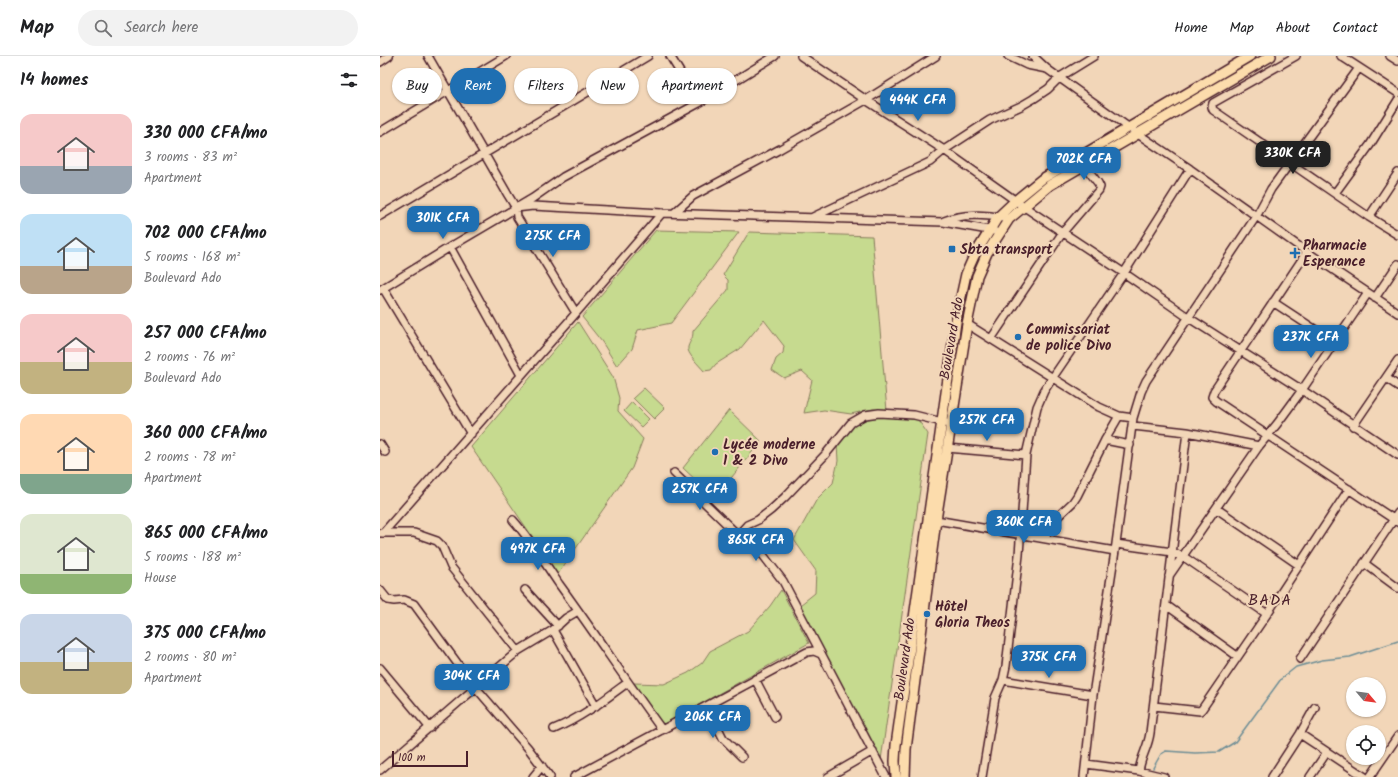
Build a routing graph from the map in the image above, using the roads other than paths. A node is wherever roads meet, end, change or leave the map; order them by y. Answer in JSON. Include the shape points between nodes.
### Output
{"nodes":[{"id":1,"x":389,"y":56,"type":"edge"},
{"id":2,"x":428,"y":56,"type":"edge"},
{"id":3,"x":506,"y":56,"type":"edge"},
{"id":4,"x":648,"y":56,"type":"edge"},
{"id":5,"x":670,"y":56,"type":"edge"},
{"id":6,"x":775,"y":56,"type":"edge"},
{"id":7,"x":801,"y":56,"type":"edge"},
{"id":8,"x":936,"y":56,"type":"edge"},
{"id":9,"x":1008,"y":56,"type":"edge"},
{"id":10,"x":1033,"y":56,"type":"edge"},
{"id":11,"x":1094,"y":56,"type":"edge"},
{"id":12,"x":1250,"y":56,"type":"edge"},
{"id":13,"x":1271,"y":56,"type":"edge"},
{"id":14,"x":1296,"y":56,"type":"edge"},
{"id":15,"x":1341,"y":56,"type":"edge"},
{"id":16,"x":1390,"y":56,"type":"edge"},
{"id":17,"x":1398,"y":61,"type":"edge"},
{"id":18,"x":380,"y":62,"type":"edge"},
{"id":19,"x":678,"y":68,"type":"edge"},
{"id":20,"x":1359,"y":68,"type":"junction"},
{"id":21,"x":1047,"y":69,"type":"junction"},
{"id":22,"x":1060,"y":77,"type":"junction"},
{"id":23,"x":737,"y":79,"type":"edge"},
{"id":24,"x":448,"y":92,"type":"junction"},
{"id":25,"x":1398,"y":93,"type":"edge"},
{"id":26,"x":866,"y":100,"type":"junction"},
{"id":27,"x":1398,"y":100,"type":"edge"},
{"id":28,"x":695,"y":104,"type":"edge"},
{"id":29,"x":1129,"y":128,"type":"junction"},
{"id":30,"x":380,"y":132,"type":"edge"},
{"id":31,"x":1138,"y":134,"type":"junction"},
{"id":32,"x":944,"y":150,"type":"junction"},
{"id":33,"x":484,"y":154,"type":"junction"},
{"id":34,"x":1291,"y":162,"type":"junction"},
{"id":35,"x":1084,"y":165,"type":"junction"},
{"id":36,"x":1190,"y":169,"type":"junction"},
{"id":37,"x":1398,"y":173,"type":"edge"},
{"id":38,"x":1335,"y":193,"type":"junction"},
{"id":39,"x":1015,"y":201,"type":"junction"},
{"id":40,"x":1022,"y":206,"type":"junction"},
{"id":41,"x":516,"y":208,"type":"junction"},
{"id":42,"x":662,"y":213,"type":"junction"},
{"id":43,"x":674,"y":213,"type":"junction"},
{"id":44,"x":1257,"y":215,"type":"junction"},
{"id":45,"x":380,"y":216,"type":"edge"},
{"id":46,"x":998,"y":217,"type":"junction"},
{"id":47,"x":1369,"y":217,"type":"junction"},
{"id":48,"x":810,"y":218,"type":"junction"},
{"id":49,"x":1009,"y":219,"type":"junction"},
{"id":50,"x":943,"y":222,"type":"junction"},
{"id":51,"x":995,"y":231,"type":"junction"},
{"id":52,"x":1063,"y":232,"type":"junction"},
{"id":53,"x":1398,"y":235,"type":"edge"},
{"id":54,"x":450,"y":247,"type":"junction"},
{"id":55,"x":1307,"y":252,"type":"junction"},
{"id":56,"x":1398,"y":264,"type":"edge"},
{"id":57,"x":1124,"y":273,"type":"junction"},
{"id":58,"x":382,"y":289,"type":"edge"},
{"id":59,"x":1368,"y":293,"type":"junction"},
{"id":60,"x":1375,"y":298,"type":"junction"},
{"id":61,"x":1273,"y":302,"type":"junction"},
{"id":62,"x":576,"y":313,"type":"junction"},
{"id":63,"x":1398,"y":314,"type":"edge"},
{"id":64,"x":1189,"y":318,"type":"junction"},
{"id":65,"x":967,"y":324,"type":"junction"},
{"id":66,"x":991,"y":339,"type":"junction"},
{"id":67,"x":1334,"y":342,"type":"junction"},
{"id":68,"x":1241,"y":351,"type":"junction"},
{"id":69,"x":1398,"y":360,"type":"edge"},
{"id":70,"x":521,"y":375,"type":"junction"},
{"id":71,"x":1053,"y":377,"type":"junction"},
{"id":72,"x":1386,"y":378,"type":"junction"},
{"id":73,"x":1398,"y":386,"type":"edge"},
{"id":74,"x":1302,"y":390,"type":"junction"},
{"id":75,"x":1119,"y":416,"type":"junction"},
{"id":76,"x":1133,"y":418,"type":"junction"},
{"id":77,"x":946,"y":423,"type":"junction"},
{"id":78,"x":1133,"y":426,"type":"junction"},
{"id":79,"x":1353,"y":426,"type":"junction"},
{"id":80,"x":1187,"y":432,"type":"junction"},
{"id":81,"x":471,"y":434,"type":"junction"},
{"id":82,"x":1268,"y":436,"type":"junction"},
{"id":83,"x":1105,"y":440,"type":"junction"},
{"id":84,"x":380,"y":444,"type":"edge"},
{"id":85,"x":1130,"y":445,"type":"junction"},
{"id":86,"x":1259,"y":446,"type":"junction"},
{"id":87,"x":947,"y":448,"type":"junction"},
{"id":88,"x":385,"y":452,"type":"dead end"},
{"id":89,"x":1026,"y":455,"type":"junction"},
{"id":90,"x":1398,"y":455,"type":"edge"},
{"id":91,"x":674,"y":473,"type":"dead end"},
{"id":92,"x":1349,"y":489,"type":"junction"},
{"id":93,"x":1217,"y":509,"type":"junction"},
{"id":94,"x":1397,"y":518,"type":"edge"},
{"id":95,"x":513,"y":520,"type":"dead end"},
{"id":96,"x":936,"y":520,"type":"junction"},
{"id":97,"x":382,"y":533,"type":"edge"},
{"id":98,"x":1020,"y":534,"type":"junction"},
{"id":99,"x":738,"y":535,"type":"junction"},
{"id":100,"x":1044,"y":538,"type":"junction"},
{"id":101,"x":1116,"y":547,"type":"junction"},
{"id":102,"x":1172,"y":552,"type":"junction"},
{"id":103,"x":1184,"y":557,"type":"junction"},
{"id":104,"x":1364,"y":563,"type":"junction"},
{"id":105,"x":1299,"y":565,"type":"junction"},
{"id":106,"x":1170,"y":576,"type":"junction"},
{"id":107,"x":1398,"y":588,"type":"edge"},
{"id":108,"x":380,"y":590,"type":"edge"},
{"id":109,"x":525,"y":590,"type":"dead end"},
{"id":110,"x":1166,"y":605,"type":"junction"},
{"id":111,"x":578,"y":611,"type":"junction"},
{"id":112,"x":1267,"y":614,"type":"junction"},
{"id":113,"x":555,"y":628,"type":"junction"},
{"id":114,"x":518,"y":652,"type":"junction"},
{"id":115,"x":821,"y":654,"type":"junction"},
{"id":116,"x":1237,"y":656,"type":"junction"},
{"id":117,"x":1300,"y":659,"type":"dead end"},
{"id":118,"x":380,"y":668,"type":"edge"},
{"id":119,"x":755,"y":679,"type":"junction"},
{"id":120,"x":1002,"y":680,"type":"junction"},
{"id":121,"x":627,"y":683,"type":"junction"},
{"id":122,"x":475,"y":687,"type":"junction"},
{"id":123,"x":1093,"y":695,"type":"junction"},
{"id":124,"x":596,"y":706,"type":"junction"},
{"id":125,"x":707,"y":706,"type":"junction"},
{"id":126,"x":1154,"y":706,"type":"junction"},
{"id":127,"x":1315,"y":707,"type":"dead end"},
{"id":128,"x":775,"y":717,"type":"dead end"},
{"id":129,"x":430,"y":728,"type":"junction"},
{"id":130,"x":554,"y":729,"type":"dead end"},
{"id":131,"x":662,"y":730,"type":"junction"},
{"id":132,"x":1300,"y":734,"type":"junction"},
{"id":133,"x":1398,"y":736,"type":"edge"},
{"id":134,"x":873,"y":751,"type":"junction"},
{"id":135,"x":1327,"y":752,"type":"junction"},
{"id":136,"x":742,"y":757,"type":"dead end"},
{"id":137,"x":1086,"y":764,"type":"junction"},
{"id":138,"x":542,"y":766,"type":"junction"},
{"id":139,"x":380,"y":770,"type":"edge"},
{"id":140,"x":1139,"y":772,"type":"junction"},
{"id":141,"x":533,"y":777,"type":"edge"},
{"id":142,"x":550,"y":777,"type":"edge"},
{"id":143,"x":574,"y":777,"type":"edge"},
{"id":144,"x":828,"y":777,"type":"edge"},
{"id":145,"x":886,"y":777,"type":"edge"},
{"id":146,"x":896,"y":777,"type":"edge"},
{"id":147,"x":905,"y":777,"type":"edge"},
{"id":148,"x":982,"y":777,"type":"edge"},
{"id":149,"x":1084,"y":777,"type":"edge"},
{"id":150,"x":1164,"y":777,"type":"edge"},
{"id":151,"x":1272,"y":777,"type":"edge"},
{"id":152,"x":1310,"y":777,"type":"edge"},
{"id":153,"x":1366,"y":777,"type":"edge"},
{"id":154,"x":1370,"y":777,"type":"edge"}],
"edges":[{"from":1,"to":18,"type":"street"},
{"from":2,"to":24,"type":"street"},
{"from":3,"to":24,"type":"street"},
{"from":4,"to":33,"type":"street"},
{"from":5,"to":19,"type":"street"},
{"from":6,"to":23,"type":"street"},
{"from":7,"to":26,"type":"street"},
{"from":8,"to":26,"type":"street"},
{"from":9,"to":21,"type":"street","via":[[1027,65]]},
{"from":10,"to":21,"type":"street"},
{"from":11,"to":22,"type":"street"},
{"from":12,"to":29,"type":"main road","name":"Boulevard Ado"},
{"from":13,"to":31,"type":"main road","name":"Boulevard Ado"},
{"from":14,"to":34,"type":"street","via":[[1212,103],[1213,110]]},
{"from":15,"to":20,"type":"street"},
{"from":16,"to":17,"type":"street"},
{"from":20,"to":25,"type":"street"},
{"from":20,"to":34,"type":"street"},
{"from":21,"to":22,"type":"street"},
{"from":22,"to":29,"type":"street"},
{"from":22,"to":32,"type":"street","via":[[1048,90],[990,120]]},
{"from":24,"to":30,"type":"street"},
{"from":24,"to":33,"type":"street"},
{"from":26,"to":32,"type":"street"},
{"from":26,"to":43,"type":"street","via":[[693,196]]},
{"from":27,"to":38,"type":"street"},
{"from":28,"to":41,"type":"street","via":[[563,177]]},
{"from":29,"to":31,"type":"street"},
{"from":29,"to":39,"type":"main road","name":"Boulevard Ado","via":[[1042,179]]},
{"from":31,"to":35,"type":"main road","name":"Boulevard Ado"},
{"from":31,"to":36,"type":"street"},
{"from":32,"to":39,"type":"street"},
{"from":32,"to":48,"type":"street","via":[[924,165]]},
{"from":33,"to":41,"type":"street"},
{"from":33,"to":45,"type":"street"},
{"from":34,"to":38,"type":"street"},
{"from":34,"to":44,"type":"street"},
{"from":35,"to":40,"type":"main road","name":"Boulevard Ado","via":[[1050,185]]},
{"from":35,"to":52,"type":"street","via":[[1100,188]]},
{"from":36,"to":44,"type":"street"},
{"from":36,"to":57,"type":"street"},
{"from":37,"to":47,"type":"street"},
{"from":38,"to":47,"type":"street"},
{"from":39,"to":40,"type":"street"},
{"from":39,"to":46,"type":"main road","name":"Boulevard Ado"},
{"from":40,"to":49,"type":"main road","name":"Boulevard Ado"},
{"from":40,"to":52,"type":"street"},
{"from":41,"to":42,"type":"street","via":[[533,206]]},
{"from":41,"to":54,"type":"street"},
{"from":41,"to":62,"type":"street","via":[[517,217]]},
{"from":42,"to":43,"type":"street"},
{"from":42,"to":62,"type":"street"},
{"from":43,"to":48,"type":"street"},
{"from":44,"to":55,"type":"street"},
{"from":44,"to":64,"type":"street"},
{"from":46,"to":49,"type":"street"},
{"from":46,"to":50,"type":"street","via":[[960,217]]},
{"from":46,"to":51,"type":"main road","name":"Boulevard Ado"},
{"from":47,"to":53,"type":"street"},
{"from":48,"to":50,"type":"street"},
{"from":49,"to":51,"type":"main road","name":"Boulevard Ado"},
{"from":50,"to":51,"type":"street"},
{"from":51,"to":65,"type":"main road","name":"Boulevard Ado","via":[[978,270]]},
{"from":51,"to":77,"type":"main road","name":"Boulevard Ado","via":[[974,256],[961,293]]},
{"from":52,"to":57,"type":"street"},
{"from":52,"to":66,"type":"street"},
{"from":54,"to":58,"type":"street"},
{"from":54,"to":70,"type":"street"},
{"from":55,"to":59,"type":"street"},
{"from":55,"to":61,"type":"street"},
{"from":56,"to":60,"type":"street"},
{"from":57,"to":64,"type":"street"},
{"from":57,"to":71,"type":"street"},
{"from":58,"to":81,"type":"street"},
{"from":59,"to":60,"type":"street"},
{"from":59,"to":67,"type":"street"},
{"from":60,"to":63,"type":"street"},
{"from":61,"to":67,"type":"street"},
{"from":61,"to":68,"type":"street"},
{"from":62,"to":70,"type":"street"},
{"from":64,"to":68,"type":"street"},
{"from":64,"to":76,"type":"street","via":[[1146,381]]},
{"from":65,"to":66,"type":"street"},
{"from":65,"to":77,"type":"main road","name":"Boulevard Ado"},
{"from":66,"to":71,"type":"street"},
{"from":67,"to":74,"type":"street"},
{"from":68,"to":74,"type":"street"},
{"from":68,"to":82,"type":"street","via":[[1212,397]]},
{"from":69,"to":72,"type":"street"},
{"from":70,"to":81,"type":"street"},
{"from":71,"to":75,"type":"street","via":[[1099,407]]},
{"from":71,"to":89,"type":"street","via":[[1037,407]]},
{"from":72,"to":73,"type":"street"},
{"from":72,"to":79,"type":"street"},
{"from":74,"to":79,"type":"street"},
{"from":74,"to":82,"type":"street"},
{"from":75,"to":76,"type":"street"},
{"from":75,"to":83,"type":"street"},
{"from":76,"to":78,"type":"street"},
{"from":77,"to":87,"type":"main road","name":"Boulevard Ado"},
{"from":77,"to":99,"type":"street","via":[[914,414],[865,415],[851,423],[785,497]]},
{"from":77,"to":146,"type":"main road","name":"Boulevard Ado","via":[[896,745]]},
{"from":78,"to":80,"type":"street"},
{"from":78,"to":85,"type":"street"},
{"from":79,"to":90,"type":"street"},
{"from":80,"to":86,"type":"street"},
{"from":80,"to":102,"type":"street"},
{"from":81,"to":97,"type":"street"},
{"from":82,"to":86,"type":"street"},
{"from":82,"to":92,"type":"street"},
{"from":83,"to":85,"type":"street"},
{"from":83,"to":100,"type":"street","via":[[1077,496],[1053,521]]},
{"from":84,"to":88,"type":"street"},
{"from":85,"to":101,"type":"street"},
{"from":86,"to":93,"type":"street"},
{"from":87,"to":89,"type":"street"},
{"from":87,"to":96,"type":"main road","name":"Boulevard Ado"},
{"from":89,"to":98,"type":"street"},
{"from":91,"to":99,"type":"street"},
{"from":92,"to":94,"type":"street"},
{"from":92,"to":105,"type":"street"},
{"from":93,"to":103,"type":"street"},
{"from":93,"to":105,"type":"street"},
{"from":94,"to":104,"type":"street"},
{"from":95,"to":111,"type":"street","via":[[528,536]]},
{"from":96,"to":98,"type":"street"},
{"from":96,"to":147,"type":"main road","name":"Boulevard Ado","via":[[906,749]]},
{"from":97,"to":114,"type":"street","via":[[414,533],[437,541],[442,546],[451,567]]},
{"from":98,"to":100,"type":"street"},
{"from":98,"to":120,"type":"street","via":[[1006,666]]},
{"from":99,"to":115,"type":"street","via":[[763,555],[783,581]]},
{"from":100,"to":101,"type":"street"},
{"from":101,"to":102,"type":"street"},
{"from":101,"to":123,"type":"street"},
{"from":102,"to":103,"type":"street"},
{"from":102,"to":106,"type":"street"},
{"from":103,"to":106,"type":"street"},
{"from":103,"to":112,"type":"street"},
{"from":104,"to":107,"type":"street"},
{"from":104,"to":117,"type":"street"},
{"from":105,"to":112,"type":"street"},
{"from":106,"to":110,"type":"street"},
{"from":108,"to":122,"type":"street","via":[[388,600],[404,600],[414,604]]},
{"from":109,"to":113,"type":"street"},
{"from":110,"to":116,"type":"street"},
{"from":110,"to":126,"type":"street"},
{"from":111,"to":113,"type":"street"},
{"from":111,"to":121,"type":"street"},
{"from":112,"to":116,"type":"street"},
{"from":113,"to":114,"type":"street"},
{"from":113,"to":124,"type":"street"},
{"from":114,"to":122,"type":"street"},
{"from":115,"to":119,"type":"street","via":[[807,652]]},
{"from":115,"to":134,"type":"street"},
{"from":116,"to":126,"type":"street","via":[[1200,711]]},
{"from":118,"to":129,"type":"street"},
{"from":119,"to":125,"type":"street"},
{"from":119,"to":128,"type":"street"},
{"from":120,"to":123,"type":"street"},
{"from":120,"to":148,"type":"street","via":[[995,698]]},
{"from":121,"to":124,"type":"street"},
{"from":121,"to":131,"type":"street"},
{"from":122,"to":129,"type":"street"},
{"from":122,"to":138,"type":"street"},
{"from":123,"to":137,"type":"street"},
{"from":124,"to":130,"type":"street"},
{"from":125,"to":131,"type":"street"},
{"from":125,"to":136,"type":"street","via":[[723,738]]},
{"from":126,"to":140,"type":"street","via":[[1148,742]]},
{"from":127,"to":132,"type":"street"},
{"from":129,"to":139,"type":"street"},
{"from":131,"to":143,"type":"street"},
{"from":132,"to":135,"type":"street"},
{"from":132,"to":151,"type":"street"},
{"from":133,"to":154,"type":"street"},
{"from":134,"to":144,"type":"street"},
{"from":134,"to":145,"type":"street"},
{"from":135,"to":152,"type":"street"},
{"from":135,"to":153,"type":"street"},
{"from":137,"to":140,"type":"street"},
{"from":137,"to":149,"type":"street"},
{"from":138,"to":141,"type":"street"},
{"from":138,"to":142,"type":"street"},
{"from":140,"to":150,"type":"street"}]}
